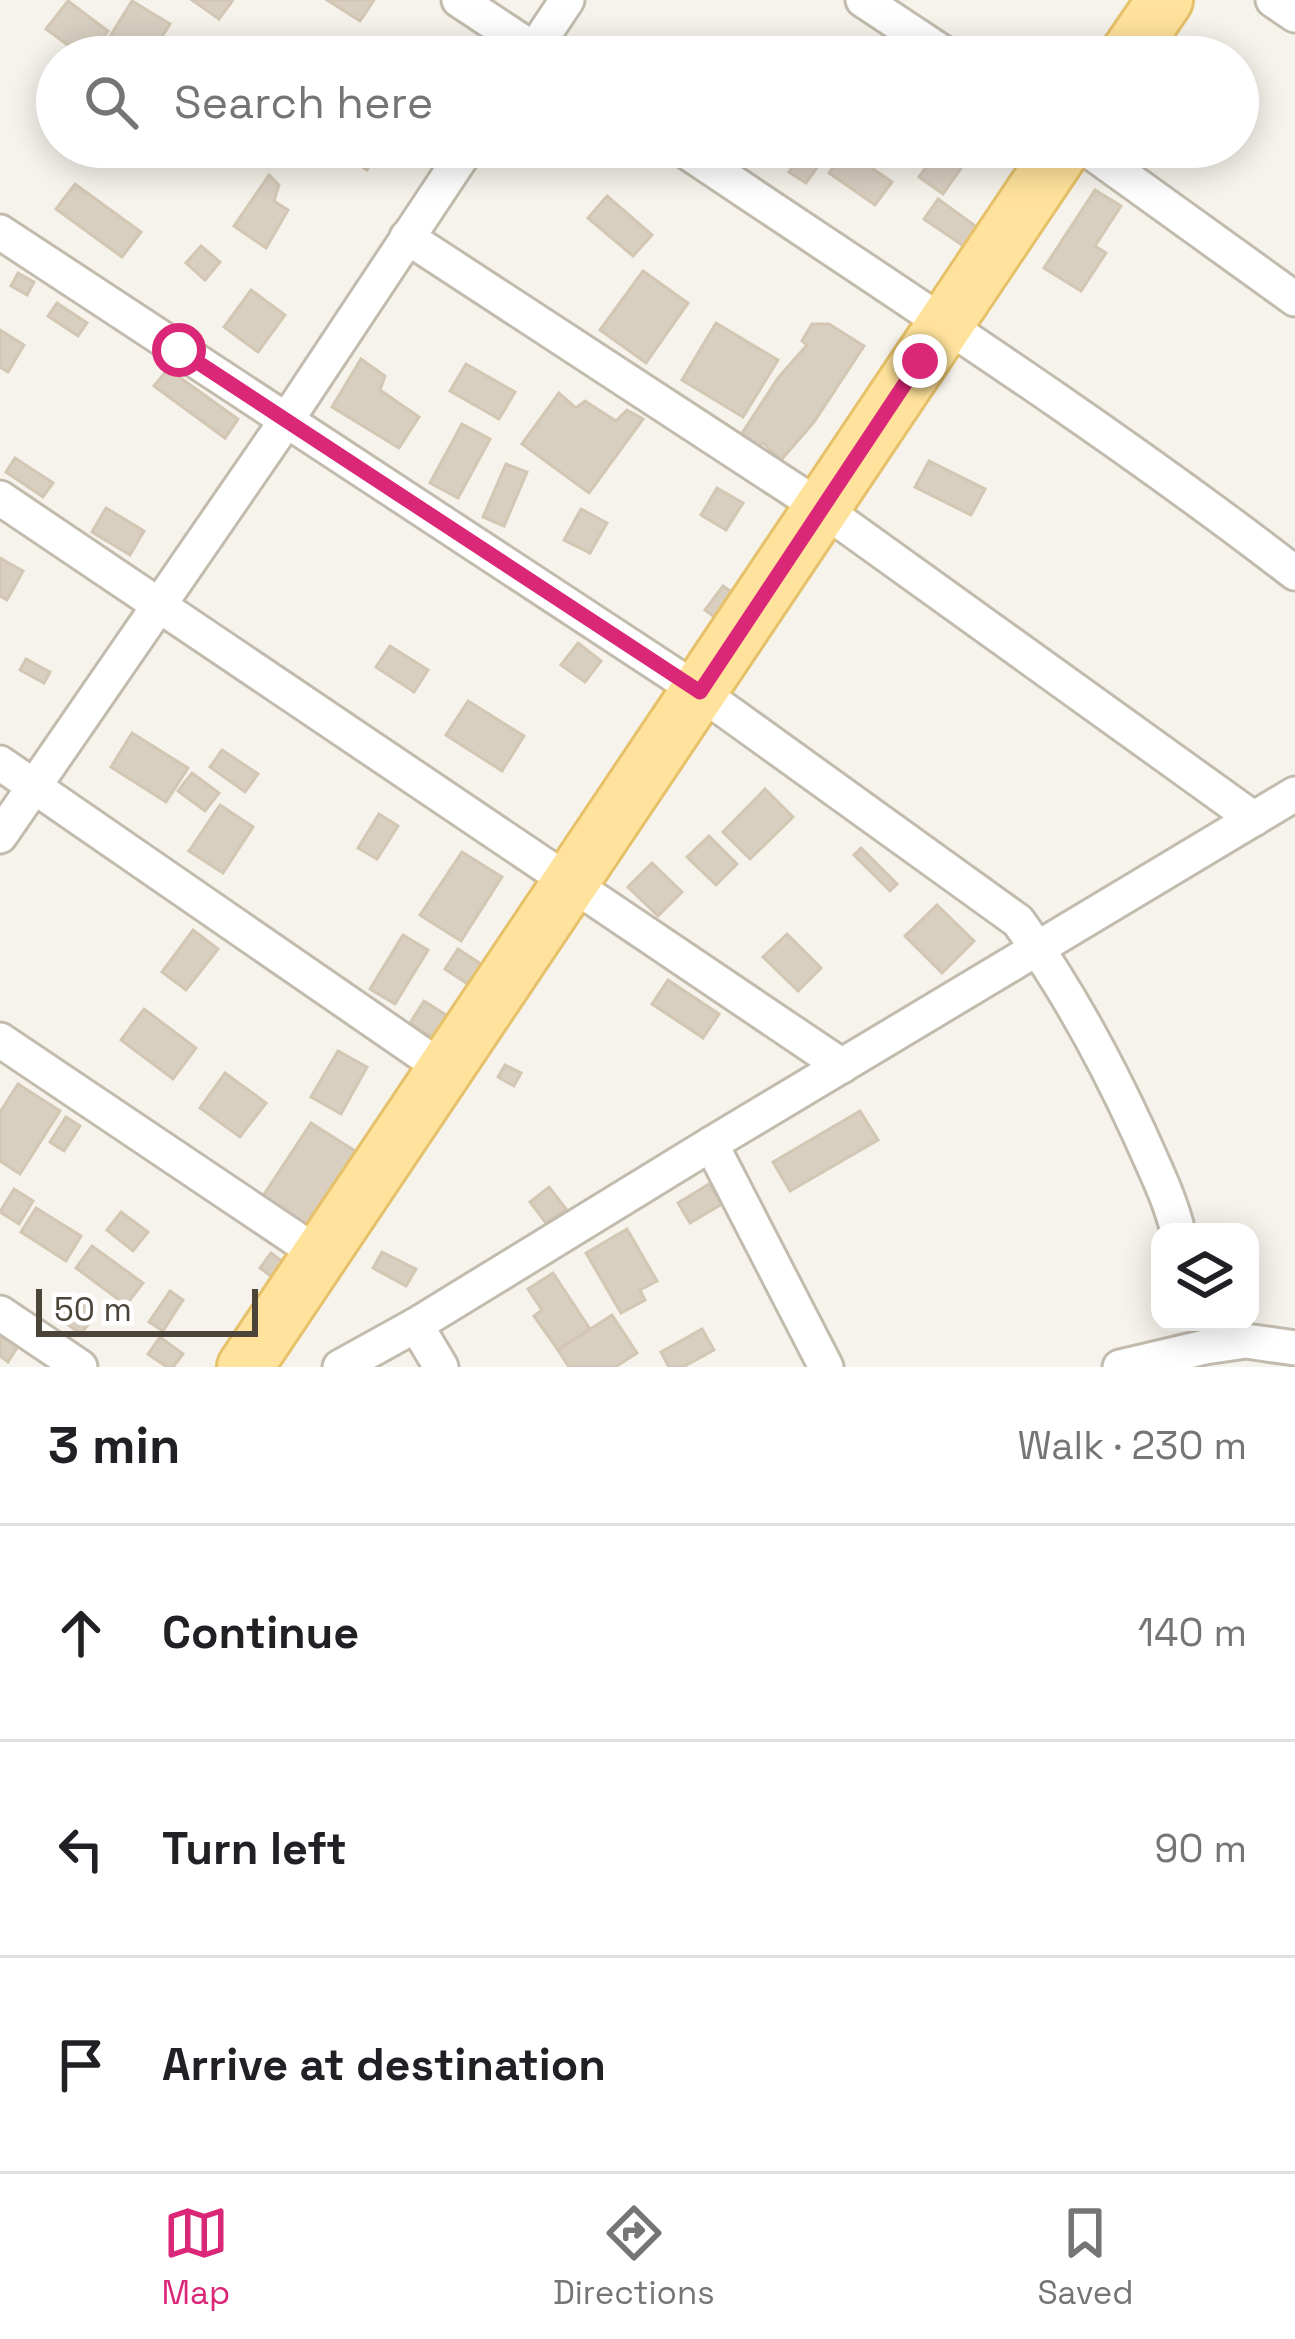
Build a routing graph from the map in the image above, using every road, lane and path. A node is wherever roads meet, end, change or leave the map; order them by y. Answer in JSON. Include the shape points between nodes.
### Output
{"nodes":[{"id":1,"x":459,"y":0,"type":"edge"},
{"id":2,"x":567,"y":0,"type":"edge"},
{"id":3,"x":863,"y":0,"type":"edge"},
{"id":4,"x":1165,"y":0,"type":"edge"},
{"id":5,"x":1273,"y":0,"type":"edge"},
{"id":6,"x":1295,"y":15,"type":"edge"},
{"id":7,"x":510,"y":36,"type":"edge"},
{"id":8,"x":546,"y":36,"type":"edge"},
{"id":9,"x":917,"y":36,"type":"edge"},
{"id":10,"x":1140,"y":36,"type":"edge"},
{"id":11,"x":454,"y":168,"type":"edge"},
{"id":12,"x":711,"y":168,"type":"edge"},
{"id":13,"x":1050,"y":168,"type":"edge"},
{"id":14,"x":1113,"y":168,"type":"edge"},
{"id":15,"x":0,"y":232,"type":"edge"},
{"id":16,"x":407,"y":237,"type":"junction"},
{"id":17,"x":1295,"y":299,"type":"edge"},
{"id":18,"x":944,"y":325,"type":"junction"},
{"id":19,"x":286,"y":421,"type":"junction"},
{"id":20,"x":0,"y":498,"type":"edge"},
{"id":21,"x":823,"y":508,"type":"junction"},
{"id":22,"x":1295,"y":572,"type":"edge"},
{"id":23,"x":158,"y":605,"type":"junction"},
{"id":24,"x":700,"y":692,"type":"junction"},
{"id":25,"x":0,"y":763,"type":"edge"},
{"id":26,"x":36,"y":786,"type":"junction"},
{"id":27,"x":1295,"y":794,"type":"edge"},
{"id":28,"x":1254,"y":819,"type":"junction"},
{"id":29,"x":0,"y":836,"type":"edge"},
{"id":30,"x":571,"y":883,"type":"junction"},
{"id":31,"x":1038,"y":949,"type":"junction"},
{"id":32,"x":0,"y":1040,"type":"edge"},
{"id":33,"x":842,"y":1066,"type":"junction"},
{"id":34,"x":445,"y":1070,"type":"junction"},
{"id":35,"x":711,"y":1144,"type":"junction"},
{"id":36,"x":1176,"y":1223,"type":"edge"},
{"id":37,"x":320,"y":1255,"type":"junction"},
{"id":38,"x":0,"y":1313,"type":"edge"},
{"id":39,"x":416,"y":1325,"type":"junction"},
{"id":40,"x":1204,"y":1346,"type":"edge"},
{"id":41,"x":1295,"y":1348,"type":"edge"},
{"id":42,"x":80,"y":1367,"type":"edge"},
{"id":43,"x":245,"y":1367,"type":"edge"},
{"id":44,"x":340,"y":1367,"type":"edge"},
{"id":45,"x":441,"y":1367,"type":"edge"},
{"id":46,"x":826,"y":1367,"type":"edge"},
{"id":47,"x":1120,"y":1367,"type":"edge"}],
"edges":[{"from":1,"to":7,"type":"street"},
{"from":2,"to":8,"type":"street"},
{"from":3,"to":9,"type":"street"},
{"from":4,"to":10,"type":"main road"},
{"from":5,"to":6,"type":"street"},
{"from":11,"to":16,"type":"street"},
{"from":12,"to":18,"type":"street"},
{"from":13,"to":18,"type":"main road"},
{"from":14,"to":17,"type":"street"},
{"from":15,"to":19,"type":"street"},
{"from":16,"to":19,"type":"street"},
{"from":16,"to":21,"type":"street"},
{"from":18,"to":21,"type":"main road"},
{"from":18,"to":22,"type":"street"},
{"from":19,"to":23,"type":"street"},
{"from":19,"to":24,"type":"street"},
{"from":20,"to":23,"type":"street"},
{"from":21,"to":24,"type":"main road"},
{"from":21,"to":28,"type":"street"},
{"from":23,"to":26,"type":"street"},
{"from":23,"to":30,"type":"street"},
{"from":24,"to":30,"type":"main road"},
{"from":24,"to":31,"type":"street","via":[[1018,922]]},
{"from":25,"to":26,"type":"street"},
{"from":26,"to":29,"type":"street"},
{"from":26,"to":34,"type":"street"},
{"from":27,"to":28,"type":"street"},
{"from":28,"to":31,"type":"street"},
{"from":30,"to":33,"type":"street"},
{"from":30,"to":34,"type":"main road"},
{"from":31,"to":33,"type":"street"},
{"from":31,"to":36,"type":"street","via":[[1114,1079]]},
{"from":32,"to":37,"type":"street"},
{"from":33,"to":35,"type":"street"},
{"from":34,"to":37,"type":"main road"},
{"from":35,"to":39,"type":"street"},
{"from":35,"to":46,"type":"street"},
{"from":37,"to":43,"type":"main road"},
{"from":38,"to":42,"type":"street"},
{"from":39,"to":44,"type":"street"},
{"from":39,"to":45,"type":"street"},
{"from":40,"to":41,"type":"street"},
{"from":40,"to":47,"type":"street"}]}
